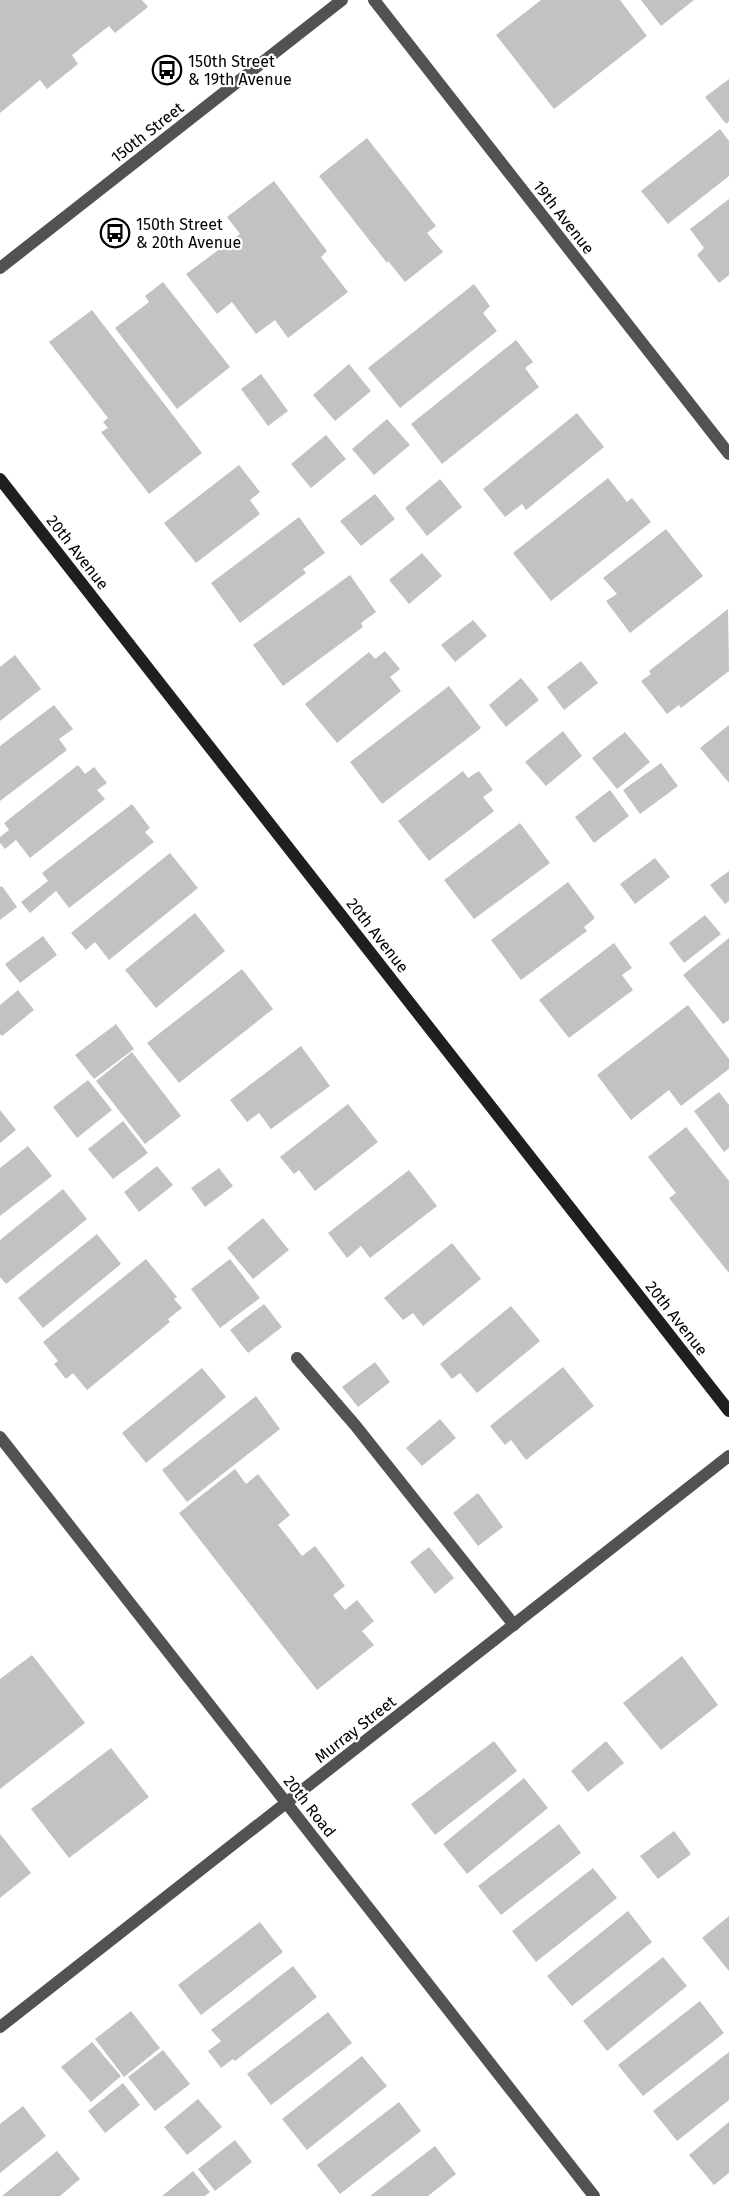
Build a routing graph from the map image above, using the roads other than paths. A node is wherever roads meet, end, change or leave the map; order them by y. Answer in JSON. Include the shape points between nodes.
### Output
{"nodes":[{"id":1,"x":342,"y":0,"type":"edge"},
{"id":2,"x":374,"y":0,"type":"edge"},
{"id":3,"x":0,"y":268,"type":"edge"},
{"id":4,"x":729,"y":454,"type":"edge"},
{"id":5,"x":0,"y":479,"type":"edge"},
{"id":6,"x":297,"y":1358,"type":"dead end"},
{"id":7,"x":729,"y":1411,"type":"edge"},
{"id":8,"x":0,"y":1437,"type":"edge"},
{"id":9,"x":729,"y":1456,"type":"edge"},
{"id":10,"x":514,"y":1625,"type":"junction"},
{"id":11,"x":287,"y":1804,"type":"junction"},
{"id":12,"x":0,"y":2027,"type":"edge"},
{"id":13,"x":594,"y":2196,"type":"edge"}],
"edges":[{"from":1,"to":3,"type":"street","name":"150th Street"},
{"from":2,"to":4,"type":"street","name":"19th Avenue"},
{"from":5,"to":7,"type":"street","name":"20th Avenue"},
{"from":6,"to":10,"type":"street"},
{"from":8,"to":11,"type":"street","name":"20th Road"},
{"from":9,"to":10,"type":"street","name":"Murray Street"},
{"from":10,"to":11,"type":"street","name":"Murray Street"},
{"from":11,"to":12,"type":"street","name":"Murray Street"},
{"from":11,"to":13,"type":"street","name":"20th Road"}]}
